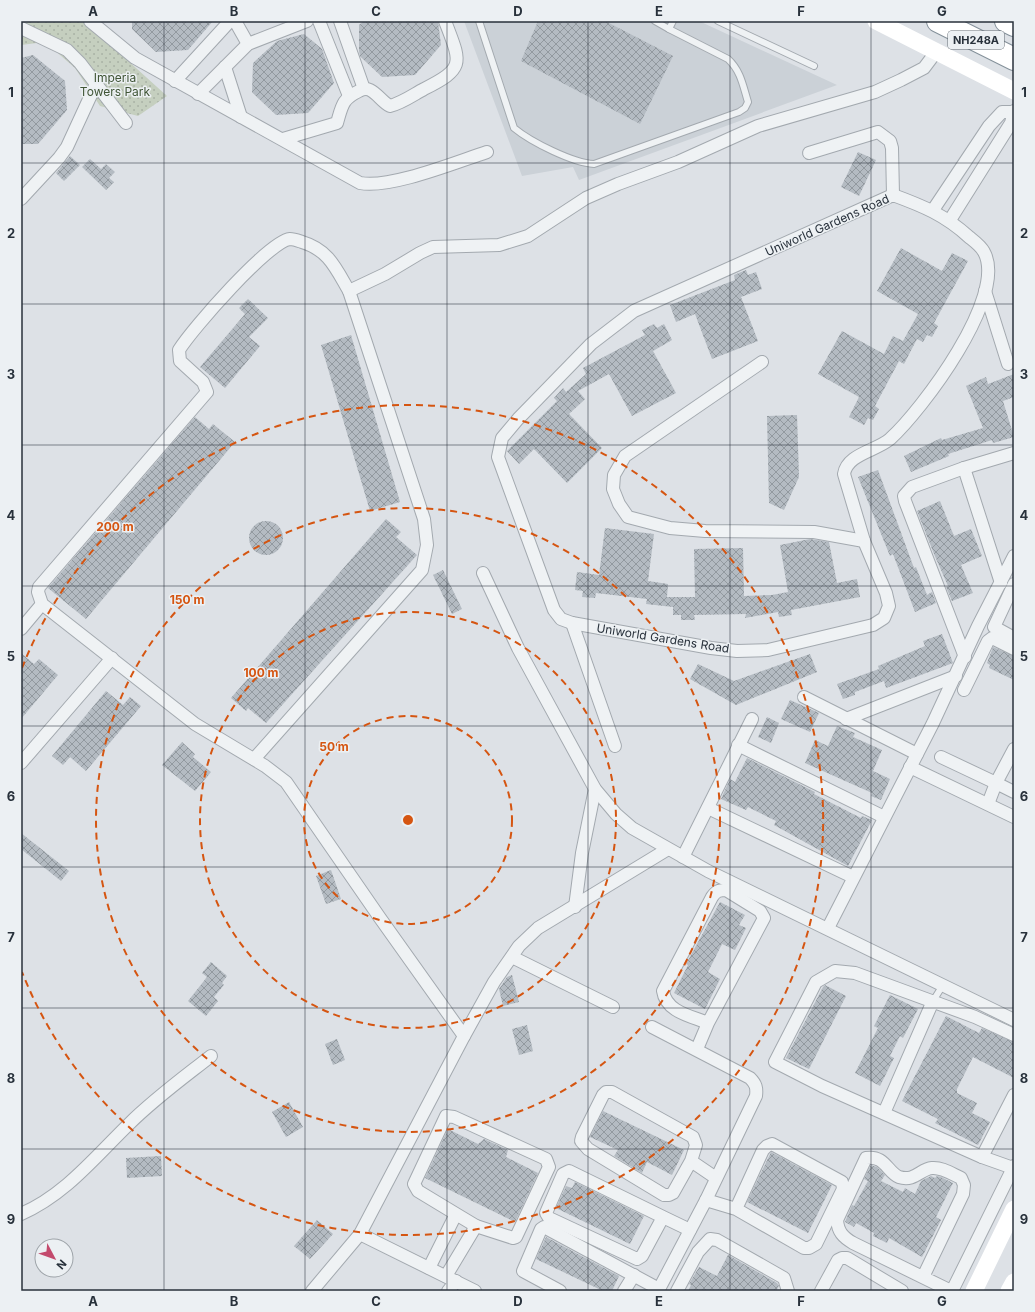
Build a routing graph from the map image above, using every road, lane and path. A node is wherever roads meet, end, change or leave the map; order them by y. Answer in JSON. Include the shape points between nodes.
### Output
{"nodes":[{"id":1,"x":230,"y":21,"type":"edge"},
{"id":2,"x":235,"y":21,"type":"edge"},
{"id":3,"x":307,"y":21,"type":"edge"},
{"id":4,"x":319,"y":21,"type":"edge"},
{"id":5,"x":340,"y":21,"type":"edge"},
{"id":6,"x":445,"y":21,"type":"edge"},
{"id":7,"x":479,"y":21,"type":"edge"},
{"id":8,"x":655,"y":21,"type":"edge"},
{"id":9,"x":673,"y":21,"type":"edge"},
{"id":10,"x":718,"y":21,"type":"edge"},
{"id":11,"x":876,"y":21,"type":"edge"},
{"id":12,"x":938,"y":21,"type":"edge"},
{"id":13,"x":1006,"y":21,"type":"edge"},
{"id":14,"x":95,"y":22,"type":"edge"},
{"id":15,"x":1014,"y":25,"type":"edge"},
{"id":16,"x":669,"y":29,"type":"junction"},
{"id":17,"x":23,"y":32,"type":"edge"},
{"id":18,"x":248,"y":44,"type":"junction"},
{"id":19,"x":936,"y":52,"type":"junction"},
{"id":20,"x":1014,"y":59,"type":"edge"},
{"id":21,"x":814,"y":66,"type":"dead end"},
{"id":22,"x":225,"y":67,"type":"junction"},
{"id":23,"x":175,"y":81,"type":"junction"},
{"id":24,"x":96,"y":84,"type":"junction"},
{"id":25,"x":364,"y":89,"type":"junction"},
{"id":26,"x":1014,"y":90,"type":"edge"},
{"id":27,"x":198,"y":94,"type":"junction"},
{"id":28,"x":349,"y":96,"type":"junction"},
{"id":29,"x":1014,"y":112,"type":"edge"},
{"id":30,"x":242,"y":117,"type":"junction"},
{"id":31,"x":126,"y":123,"type":"dead end"},
{"id":32,"x":283,"y":139,"type":"junction"},
{"id":33,"x":487,"y":152,"type":"dead end"},
{"id":34,"x":809,"y":153,"type":"dead end"},
{"id":35,"x":25,"y":186,"type":"edge"},
{"id":36,"x":893,"y":195,"type":"junction"},
{"id":37,"x":21,"y":200,"type":"edge"},
{"id":38,"x":933,"y":210,"type":"junction"},
{"id":39,"x":950,"y":220,"type":"junction"},
{"id":40,"x":349,"y":291,"type":"junction"},
{"id":41,"x":985,"y":291,"type":"junction"},
{"id":42,"x":762,"y":362,"type":"dead end"},
{"id":43,"x":1008,"y":364,"type":"dead end"},
{"id":44,"x":1014,"y":454,"type":"edge"},
{"id":45,"x":964,"y":468,"type":"junction"},
{"id":46,"x":864,"y":541,"type":"junction"},
{"id":47,"x":1014,"y":556,"type":"edge"},
{"id":48,"x":483,"y":573,"type":"dead end"},
{"id":49,"x":1001,"y":583,"type":"junction"},
{"id":50,"x":1014,"y":584,"type":"edge"},
{"id":51,"x":42,"y":604,"type":"junction"},
{"id":52,"x":572,"y":623,"type":"junction"},
{"id":53,"x":21,"y":629,"type":"edge"},
{"id":54,"x":1014,"y":638,"type":"edge"},
{"id":55,"x":1014,"y":648,"type":"edge"},
{"id":56,"x":965,"y":657,"type":"junction"},
{"id":57,"x":112,"y":658,"type":"junction"},
{"id":58,"x":956,"y":676,"type":"junction"},
{"id":59,"x":964,"y":690,"type":"dead end"},
{"id":60,"x":804,"y":697,"type":"dead end"},
{"id":61,"x":752,"y":719,"type":"dead end"},
{"id":62,"x":846,"y":719,"type":"junction"},
{"id":63,"x":738,"y":745,"type":"junction"},
{"id":64,"x":615,"y":746,"type":"dead end"},
{"id":65,"x":1014,"y":749,"type":"edge"},
{"id":66,"x":917,"y":754,"type":"junction"},
{"id":67,"x":941,"y":757,"type":"dead end"},
{"id":68,"x":254,"y":759,"type":"junction"},
{"id":69,"x":21,"y":763,"type":"edge"},
{"id":70,"x":910,"y":766,"type":"junction"},
{"id":71,"x":996,"y":783,"type":"junction"},
{"id":72,"x":595,"y":789,"type":"junction"},
{"id":73,"x":1014,"y":792,"type":"edge"},
{"id":74,"x":988,"y":804,"type":"junction"},
{"id":75,"x":708,"y":808,"type":"junction"},
{"id":76,"x":884,"y":817,"type":"junction"},
{"id":77,"x":1014,"y":817,"type":"edge"},
{"id":78,"x":668,"y":849,"type":"junction"},
{"id":79,"x":683,"y":857,"type":"junction"},
{"id":80,"x":853,"y":877,"type":"junction"},
{"id":81,"x":575,"y":907,"type":"junction"},
{"id":82,"x":828,"y":928,"type":"junction"},
{"id":83,"x":512,"y":957,"type":"junction"},
{"id":84,"x":943,"y":985,"type":"junction"},
{"id":85,"x":933,"y":1001,"type":"junction"},
{"id":86,"x":613,"y":1007,"type":"dead end"},
{"id":87,"x":1014,"y":1020,"type":"edge"},
{"id":88,"x":708,"y":1023,"type":"junction"},
{"id":89,"x":652,"y":1027,"type":"dead end"},
{"id":90,"x":1014,"y":1035,"type":"edge"},
{"id":91,"x":464,"y":1036,"type":"junction"},
{"id":92,"x":697,"y":1049,"type":"junction"},
{"id":93,"x":211,"y":1056,"type":"dead end"},
{"id":94,"x":1014,"y":1095,"type":"edge"},
{"id":95,"x":884,"y":1113,"type":"junction"},
{"id":96,"x":982,"y":1156,"type":"junction"},
{"id":97,"x":691,"y":1161,"type":"junction"},
{"id":98,"x":1013,"y":1167,"type":"edge"},
{"id":99,"x":716,"y":1178,"type":"junction"},
{"id":100,"x":706,"y":1200,"type":"junction"},
{"id":101,"x":736,"y":1209,"type":"junction"},
{"id":102,"x":1014,"y":1209,"type":"edge"},
{"id":103,"x":21,"y":1214,"type":"edge"},
{"id":104,"x":456,"y":1214,"type":"junction"},
{"id":105,"x":663,"y":1217,"type":"junction"},
{"id":106,"x":476,"y":1226,"type":"junction"},
{"id":107,"x":690,"y":1230,"type":"junction"},
{"id":108,"x":360,"y":1234,"type":"junction"},
{"id":109,"x":429,"y":1268,"type":"junction"},
{"id":110,"x":634,"y":1275,"type":"junction"},
{"id":111,"x":923,"y":1277,"type":"junction"},
{"id":112,"x":451,"y":1279,"type":"junction"},
{"id":113,"x":1014,"y":1282,"type":"edge"},
{"id":114,"x":659,"y":1290,"type":"edge"},
{"id":115,"x":312,"y":1291,"type":"edge"},
{"id":116,"x":448,"y":1291,"type":"edge"},
{"id":117,"x":475,"y":1291,"type":"edge"},
{"id":118,"x":560,"y":1291,"type":"edge"},
{"id":119,"x":624,"y":1291,"type":"edge"},
{"id":120,"x":677,"y":1291,"type":"edge"},
{"id":121,"x":788,"y":1291,"type":"edge"},
{"id":122,"x":821,"y":1291,"type":"edge"},
{"id":123,"x":902,"y":1291,"type":"edge"},
{"id":124,"x":952,"y":1291,"type":"edge"},
{"id":125,"x":974,"y":1291,"type":"edge"},
{"id":126,"x":1010,"y":1291,"type":"edge"}],
"edges":[{"from":1,"to":23,"type":"street"},
{"from":2,"to":18,"type":"street"},
{"from":3,"to":18,"type":"street"},
{"from":4,"to":28,"type":"street"},
{"from":5,"to":25,"type":"street"},
{"from":6,"to":25,"type":"street","via":[[457,60],[455,69],[448,77],[390,106],[371,90]]},
{"from":7,"to":16,"type":"lane","via":[[514,128],[524,136],[576,160],[594,164],[745,108],[748,102],[739,70],[735,65]]},
{"from":8,"to":16,"type":"lane"},
{"from":9,"to":16,"type":"lane"},
{"from":10,"to":21,"type":"lane"},
{"from":11,"to":19,"type":"main road"},
{"from":12,"to":20,"type":"highway","number":"NH248A"},
{"from":13,"to":15,"type":"highway","number":"NH248A"},
{"from":14,"to":23,"type":"street","via":[[135,58]]},
{"from":17,"to":24,"type":"street","via":[[66,50]]},
{"from":18,"to":22,"type":"street"},
{"from":19,"to":26,"type":"main road"},
{"from":19,"to":40,"type":"street","via":[[924,68],[875,92],[758,126],[678,162],[618,184],[586,198],[528,236],[499,245],[433,247]]},
{"from":22,"to":27,"type":"street"},
{"from":22,"to":30,"type":"street"},
{"from":23,"to":27,"type":"street"},
{"from":24,"to":31,"type":"street"},
{"from":24,"to":35,"type":"street","via":[[68,147],[59,158]]},
{"from":25,"to":28,"type":"street"},
{"from":27,"to":30,"type":"street"},
{"from":28,"to":32,"type":"street","via":[[344,101],[337,123]]},
{"from":29,"to":38,"type":"street","via":[[1002,112],[989,126]]},
{"from":29,"to":39,"type":"street","via":[[1011,123]]},
{"from":30,"to":32,"type":"street"},
{"from":32,"to":33,"type":"street","via":[[353,180],[369,185],[389,182]]},
{"from":34,"to":36,"type":"street","via":[[878,132],[890,141],[892,148]]},
{"from":35,"to":37,"type":"street"},
{"from":36,"to":38,"type":"street","name":"Uniworld Gardens Road"},
{"from":36,"to":52,"type":"street","name":"Uniworld Gardens Road","via":[[634,312],[591,344],[502,438],[498,456],[554,610],[561,619]]},
{"from":38,"to":39,"type":"street","name":"Uniworld Gardens Road"},
{"from":39,"to":41,"type":"street","name":"Uniworld Gardens Road","via":[[984,252],[988,265]]},
{"from":40,"to":51,"type":"street","via":[[331,260],[324,253],[291,239],[280,243],[249,268],[179,350],[180,361],[203,382],[207,392],[39,587]]},
{"from":40,"to":68,"type":"street","via":[[424,519],[427,545],[422,570]]},
{"from":41,"to":43,"type":"street"},
{"from":41,"to":46,"type":"street","name":"Uniworld Gardens Road","via":[[973,322],[952,363],[908,422],[882,445],[845,467],[844,474]]},
{"from":42,"to":46,"type":"street","via":[[626,456],[614,475],[613,489],[618,504],[628,517],[670,528],[705,531],[814,532]]},
{"from":44,"to":45,"type":"street"},
{"from":45,"to":49,"type":"street"},
{"from":45,"to":56,"type":"street","via":[[912,487],[904,496]]},
{"from":46,"to":52,"type":"street","name":"Uniworld Gardens Road","via":[[889,606],[884,618],[873,625],[768,650],[737,651]]},
{"from":47,"to":49,"type":"street"},
{"from":48,"to":72,"type":"street","via":[[518,648]]},
{"from":49,"to":56,"type":"street"},
{"from":50,"to":54,"type":"street","via":[[994,627]]},
{"from":51,"to":53,"type":"street"},
{"from":51,"to":57,"type":"street"},
{"from":52,"to":64,"type":"street"},
{"from":55,"to":59,"type":"street","via":[[992,638],[988,641]]},
{"from":56,"to":58,"type":"street"},
{"from":57,"to":68,"type":"street","via":[[195,724]]},
{"from":57,"to":69,"type":"street"},
{"from":58,"to":62,"type":"street"},
{"from":58,"to":66,"type":"street"},
{"from":60,"to":62,"type":"street"},
{"from":61,"to":63,"type":"street"},
{"from":62,"to":66,"type":"street"},
{"from":63,"to":75,"type":"street"},
{"from":63,"to":76,"type":"street"},
{"from":65,"to":71,"type":"street"},
{"from":66,"to":70,"type":"street"},
{"from":67,"to":71,"type":"street"},
{"from":68,"to":91,"type":"street","via":[[286,782],[298,797]]},
{"from":70,"to":74,"type":"street"},
{"from":70,"to":76,"type":"street"},
{"from":71,"to":73,"type":"street"},
{"from":71,"to":74,"type":"street"},
{"from":72,"to":78,"type":"street","via":[[632,828]]},
{"from":72,"to":81,"type":"street","via":[[582,853]]},
{"from":74,"to":77,"type":"street"},
{"from":75,"to":79,"type":"street"},
{"from":75,"to":80,"type":"street"},
{"from":76,"to":80,"type":"street"},
{"from":78,"to":79,"type":"street"},
{"from":78,"to":81,"type":"street"},
{"from":79,"to":82,"type":"street"},
{"from":80,"to":82,"type":"street"},
{"from":81,"to":83,"type":"street","via":[[538,928],[519,946]]},
{"from":82,"to":84,"type":"street"},
{"from":83,"to":86,"type":"street"},
{"from":83,"to":91,"type":"street","via":[[494,982]]},
{"from":84,"to":85,"type":"lane"},
{"from":84,"to":87,"type":"street"},
{"from":85,"to":90,"type":"street"},
{"from":85,"to":95,"type":"street"},
{"from":85,"to":95,"type":"street","via":[[855,972],[834,971],[816,982],[776,1062],[822,1086]]},
{"from":88,"to":88,"type":"street","via":[[764,918],[760,911],[726,890],[720,890],[712,896],[663,991],[669,1007]]},
{"from":88,"to":92,"type":"street"},
{"from":89,"to":92,"type":"street"},
{"from":91,"to":108,"type":"street"},
{"from":92,"to":99,"type":"street","via":[[750,1078],[757,1089],[756,1096]]},
{"from":93,"to":103,"type":"street","via":[[130,1123],[62,1189]]},
{"from":94,"to":96,"type":"street"},
{"from":95,"to":96,"type":"street"},
{"from":96,"to":98,"type":"street"},
{"from":97,"to":97,"type":"street","via":[[696,1146],[693,1137],[612,1092],[603,1095],[581,1141],[588,1149],[664,1195],[673,1193]]},
{"from":97,"to":99,"type":"street"},
{"from":98,"to":124,"type":"street"},
{"from":99,"to":100,"type":"street"},
{"from":100,"to":101,"type":"street"},
{"from":100,"to":107,"type":"street"},
{"from":101,"to":101,"type":"street","via":[[763,1150],[772,1144],[842,1182],[843,1189],[816,1244],[809,1248],[804,1248]]},
{"from":102,"to":125,"type":"main road"},
{"from":104,"to":106,"type":"street"},
{"from":104,"to":106,"type":"street","via":[[418,1191],[414,1184],[446,1116],[450,1115],[546,1159],[549,1168],[516,1237]]},
{"from":104,"to":109,"type":"street"},
{"from":105,"to":105,"type":"street","via":[[642,1256],[637,1259],[550,1218],[546,1213],[563,1174],[569,1171]]},
{"from":105,"to":107,"type":"street"},
{"from":106,"to":112,"type":"street"},
{"from":107,"to":114,"type":"street"},
{"from":108,"to":109,"type":"street"},
{"from":108,"to":115,"type":"street"},
{"from":109,"to":112,"type":"street"},
{"from":110,"to":114,"type":"street"},
{"from":110,"to":118,"type":"street","via":[[544,1227],[523,1271]]},
{"from":110,"to":119,"type":"street"},
{"from":111,"to":111,"type":"street","via":[[853,1243],[838,1229],[837,1220],[866,1158],[873,1157],[898,1176],[907,1178],[917,1176],[930,1168],[942,1169],[961,1178],[964,1185],[963,1194]]},
{"from":111,"to":124,"type":"street"},
{"from":112,"to":116,"type":"street"},
{"from":112,"to":117,"type":"street"},
{"from":113,"to":126,"type":"main road"},
{"from":120,"to":121,"type":"street","via":[[698,1252],[710,1239],[717,1240],[784,1278]]},
{"from":122,"to":123,"type":"street","via":[[838,1260],[847,1258]]}]}
